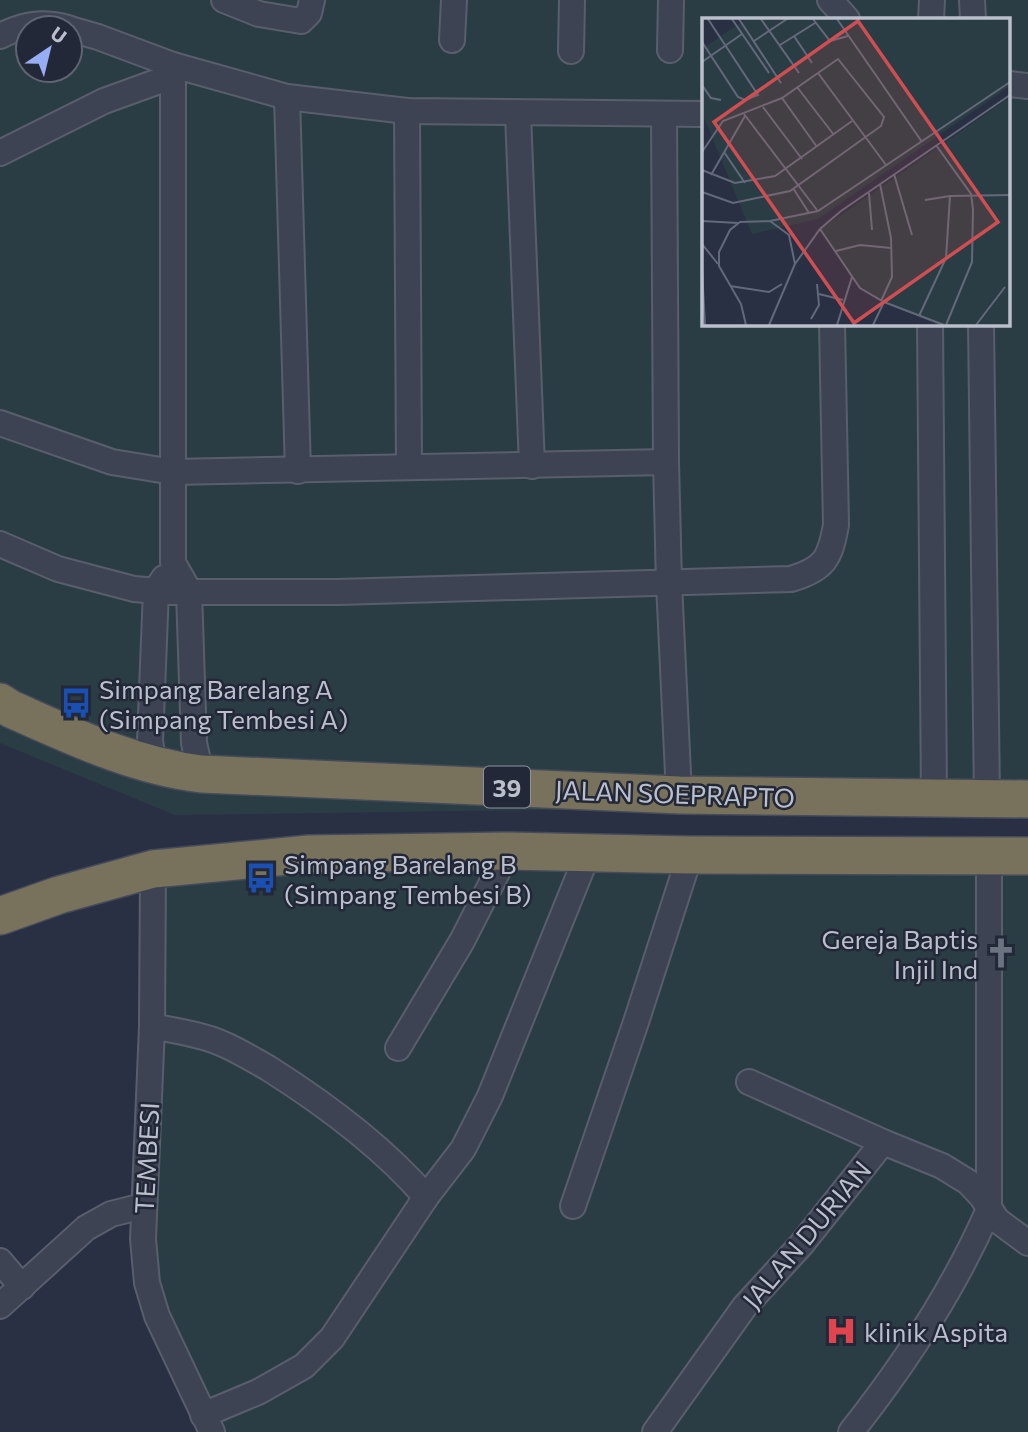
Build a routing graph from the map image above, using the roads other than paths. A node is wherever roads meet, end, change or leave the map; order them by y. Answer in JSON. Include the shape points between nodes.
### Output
{"nodes":[{"id":1,"x":224,"y":0,"type":"edge"},
{"id":2,"x":312,"y":0,"type":"edge"},
{"id":3,"x":454,"y":0,"type":"edge"},
{"id":4,"x":572,"y":0,"type":"edge"},
{"id":5,"x":671,"y":0,"type":"edge"},
{"id":6,"x":830,"y":0,"type":"edge"},
{"id":7,"x":932,"y":0,"type":"edge"},
{"id":8,"x":972,"y":0,"type":"edge"},
{"id":9,"x":846,"y":18,"type":"edge"},
{"id":10,"x":931,"y":18,"type":"edge"},
{"id":11,"x":973,"y":18,"type":"edge"},
{"id":12,"x":84,"y":33,"type":"edge"},
{"id":13,"x":452,"y":40,"type":"dead end"},
{"id":14,"x":670,"y":50,"type":"dead end"},
{"id":15,"x":571,"y":51,"type":"dead end"},
{"id":16,"x":173,"y":70,"type":"junction"},
{"id":17,"x":1010,"y":84,"type":"edge"},
{"id":18,"x":1028,"y":86,"type":"edge"},
{"id":19,"x":288,"y":97,"type":"junction"},
{"id":20,"x":407,"y":111,"type":"junction"},
{"id":21,"x":518,"y":114,"type":"junction"},
{"id":22,"x":664,"y":114,"type":"junction"},
{"id":23,"x":702,"y":114,"type":"edge"},
{"id":24,"x":0,"y":153,"type":"edge"},
{"id":25,"x":832,"y":326,"type":"edge"},
{"id":26,"x":930,"y":326,"type":"edge"},
{"id":27,"x":981,"y":326,"type":"edge"},
{"id":28,"x":0,"y":423,"type":"edge"},
{"id":29,"x":666,"y":462,"type":"junction"},
{"id":30,"x":409,"y":466,"type":"junction"},
{"id":31,"x":532,"y":466,"type":"junction"},
{"id":32,"x":298,"y":471,"type":"junction"},
{"id":33,"x":173,"y":472,"type":"junction"},
{"id":34,"x":0,"y":544,"type":"edge"},
{"id":35,"x":173,"y":563,"type":"junction"},
{"id":36,"x":669,"y":583,"type":"junction"},
{"id":37,"x":156,"y":590,"type":"junction"},
{"id":38,"x":190,"y":591,"type":"junction"},
{"id":39,"x":0,"y":702,"type":"edge"},
{"id":40,"x":154,"y":766,"type":"junction"},
{"id":41,"x":201,"y":774,"type":"junction"},
{"id":42,"x":679,"y":795,"type":"junction"},
{"id":43,"x":934,"y":799,"type":"junction"},
{"id":44,"x":987,"y":799,"type":"junction"},
{"id":45,"x":1028,"y":799,"type":"edge"},
{"id":46,"x":508,"y":851,"type":"junction"},
{"id":47,"x":588,"y":853,"type":"junction"},
{"id":48,"x":690,"y":855,"type":"junction"},
{"id":49,"x":989,"y":855,"type":"junction"},
{"id":50,"x":1028,"y":856,"type":"edge"},
{"id":51,"x":153,"y":869,"type":"junction"},
{"id":52,"x":0,"y":916,"type":"edge"},
{"id":53,"x":152,"y":1026,"type":"junction"},
{"id":54,"x":398,"y":1048,"type":"dead end"},
{"id":55,"x":749,"y":1082,"type":"dead end"},
{"id":56,"x":883,"y":1142,"type":"junction"},
{"id":57,"x":426,"y":1197,"type":"junction"},
{"id":58,"x":144,"y":1206,"type":"junction"},
{"id":59,"x":573,"y":1206,"type":"dead end"},
{"id":60,"x":989,"y":1209,"type":"junction"},
{"id":61,"x":1028,"y":1243,"type":"edge"},
{"id":62,"x":0,"y":1262,"type":"edge"},
{"id":63,"x":22,"y":1287,"type":"junction"},
{"id":64,"x":0,"y":1306,"type":"edge"},
{"id":65,"x":208,"y":1423,"type":"edge"},
{"id":66,"x":655,"y":1432,"type":"edge"},
{"id":67,"x":851,"y":1432,"type":"edge"}],
"edges":[{"from":1,"to":2,"type":"street","via":[[259,14],[301,21]]},
{"from":3,"to":13,"type":"street"},
{"from":4,"to":15,"type":"street"},
{"from":5,"to":14,"type":"street"},
{"from":6,"to":9,"type":"street"},
{"from":7,"to":10,"type":"street"},
{"from":8,"to":11,"type":"street"},
{"from":12,"to":16,"type":"street"},
{"from":16,"to":19,"type":"street"},
{"from":16,"to":24,"type":"street"},
{"from":16,"to":33,"type":"street"},
{"from":17,"to":18,"type":"street"},
{"from":19,"to":20,"type":"street"},
{"from":19,"to":32,"type":"street"},
{"from":20,"to":21,"type":"street"},
{"from":20,"to":30,"type":"street"},
{"from":21,"to":22,"type":"street"},
{"from":21,"to":31,"type":"street"},
{"from":22,"to":23,"type":"street"},
{"from":22,"to":29,"type":"street"},
{"from":25,"to":36,"type":"street","via":[[836,525],[826,558],[811,573],[791,579]]},
{"from":26,"to":43,"type":"street"},
{"from":27,"to":44,"type":"street"},
{"from":28,"to":33,"type":"street","via":[[112,462]]},
{"from":29,"to":31,"type":"street"},
{"from":29,"to":36,"type":"street"},
{"from":30,"to":31,"type":"street"},
{"from":30,"to":32,"type":"street"},
{"from":32,"to":33,"type":"street"},
{"from":33,"to":35,"type":"street"},
{"from":34,"to":37,"type":"street","via":[[58,569],[134,589]]},
{"from":35,"to":37,"type":"street"},
{"from":35,"to":38,"type":"street"},
{"from":36,"to":38,"type":"street"},
{"from":36,"to":42,"type":"street"},
{"from":37,"to":38,"type":"street"},
{"from":37,"to":40,"type":"street","via":[[150,741]]},
{"from":38,"to":41,"type":"street","via":[[194,743]]},
{"from":39,"to":40,"type":"highway","name":"JALAN SOEPRAPTO","number":"39","via":[[93,745]]},
{"from":40,"to":41,"type":"highway","name":"JALAN SOEPRAPTO","number":"39"},
{"from":41,"to":42,"type":"highway","name":"JALAN SOEPRAPTO","number":"39"},
{"from":42,"to":43,"type":"highway","name":"JALAN SOEPRAPTO","number":"39"},
{"from":43,"to":44,"type":"highway","name":"JALAN SOEPRAPTO","number":"39"},
{"from":44,"to":45,"type":"highway","name":"JALAN SOEPRAPTO","number":"39"},
{"from":46,"to":47,"type":"highway"},
{"from":46,"to":51,"type":"highway","via":[[309,853]]},
{"from":46,"to":54,"type":"street","via":[[462,941]]},
{"from":47,"to":48,"type":"highway"},
{"from":47,"to":57,"type":"street","via":[[490,1096],[463,1149]]},
{"from":48,"to":49,"type":"highway"},
{"from":48,"to":59,"type":"street"},
{"from":49,"to":50,"type":"highway"},
{"from":49,"to":60,"type":"street"},
{"from":51,"to":52,"type":"highway"},
{"from":51,"to":53,"type":"street","name":"TEMBESI"},
{"from":53,"to":57,"type":"street","via":[[212,1039],[249,1057],[361,1135]]},
{"from":53,"to":58,"type":"street","name":"TEMBESI"},
{"from":55,"to":56,"type":"street"},
{"from":56,"to":60,"type":"street","name":"JALAN DURIAN","via":[[943,1166],[968,1182]]},
{"from":56,"to":66,"type":"street","name":"JALAN DURIAN","via":[[801,1245],[745,1306]]},
{"from":57,"to":65,"type":"street","via":[[332,1338],[304,1366]]},
{"from":58,"to":63,"type":"street","via":[[111,1214],[86,1228]]},
{"from":58,"to":65,"type":"street","name":"TEMBESI","via":[[147,1283],[157,1316]]},
{"from":60,"to":61,"type":"street","name":"JALAN DURIAN"},
{"from":60,"to":67,"type":"street","via":[[950,1289]]},
{"from":62,"to":63,"type":"street"},
{"from":63,"to":64,"type":"street"}]}
